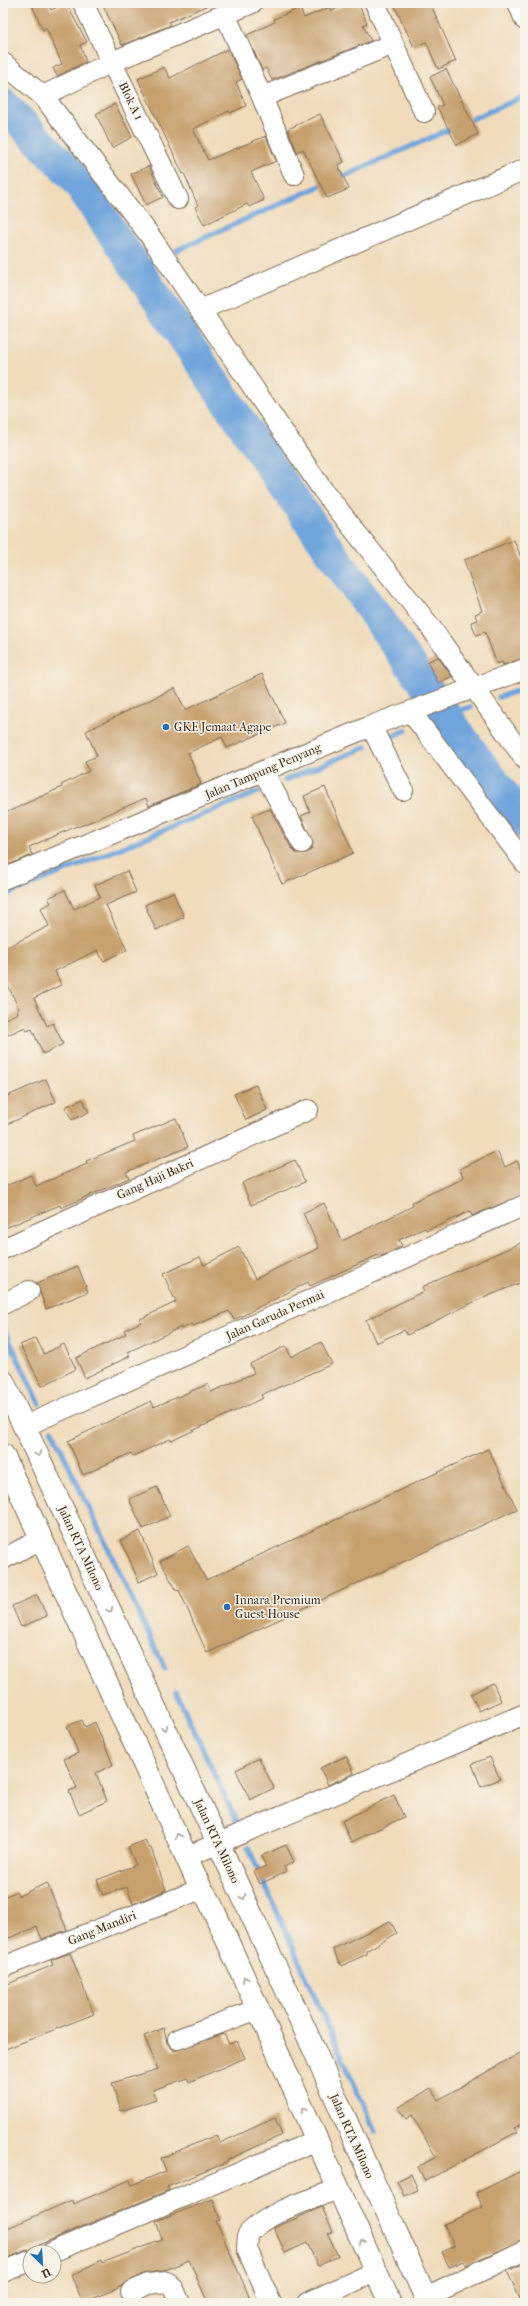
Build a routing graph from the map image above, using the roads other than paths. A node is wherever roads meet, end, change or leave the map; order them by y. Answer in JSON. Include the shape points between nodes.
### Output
{"nodes":[{"id":1,"x":83,"y":3,"type":"edge"},
{"id":2,"x":375,"y":3,"type":"edge"},
{"id":3,"x":518,"y":3,"type":"edge"},
{"id":4,"x":238,"y":7,"type":"edge"},
{"id":5,"x":525,"y":20,"type":"edge"},
{"id":6,"x":393,"y":44,"type":"junction"},
{"id":7,"x":112,"y":62,"type":"junction"},
{"id":8,"x":3,"y":63,"type":"edge"},
{"id":9,"x":43,"y":96,"type":"junction"},
{"id":10,"x":262,"y":97,"type":"junction"},
{"id":11,"x":424,"y":112,"type":"dead end"},
{"id":12,"x":525,"y":169,"type":"edge"},
{"id":13,"x":294,"y":175,"type":"dead end"},
{"id":14,"x":178,"y":199,"type":"dead end"},
{"id":15,"x":200,"y":310,"type":"junction"},
{"id":16,"x":525,"y":669,"type":"edge"},
{"id":17,"x":474,"y":686,"type":"junction"},
{"id":18,"x":418,"y":709,"type":"junction"},
{"id":19,"x":372,"y":726,"type":"junction"},
{"id":20,"x":525,"y":759,"type":"edge"},
{"id":21,"x":264,"y":771,"type":"junction"},
{"id":22,"x":404,"y":790,"type":"dead end"},
{"id":23,"x":302,"y":843,"type":"dead end"},
{"id":24,"x":525,"y":863,"type":"edge"},
{"id":25,"x":3,"y":879,"type":"edge"},
{"id":26,"x":308,"y":1110,"type":"dead end"},
{"id":27,"x":525,"y":1205,"type":"edge"},
{"id":28,"x":3,"y":1249,"type":"edge"},
{"id":29,"x":29,"y":1291,"type":"dead end"},
{"id":30,"x":3,"y":1304,"type":"edge"},
{"id":31,"x":3,"y":1381,"type":"edge"},
{"id":32,"x":25,"y":1426,"type":"junction"},
{"id":33,"x":3,"y":1455,"type":"edge"},
{"id":34,"x":41,"y":1539,"type":"junction"},
{"id":35,"x":3,"y":1559,"type":"edge"},
{"id":36,"x":525,"y":1714,"type":"edge"},
{"id":37,"x":218,"y":1843,"type":"junction"},
{"id":38,"x":188,"y":1856,"type":"junction"},
{"id":39,"x":201,"y":1889,"type":"junction"},
{"id":40,"x":3,"y":1967,"type":"edge"},
{"id":41,"x":258,"y":2009,"type":"junction"},
{"id":42,"x":178,"y":2039,"type":"dead end"},
{"id":43,"x":317,"y":2140,"type":"junction"},
{"id":44,"x":338,"y":2189,"type":"junction"},
{"id":45,"x":62,"y":2248,"type":"edge"},
{"id":46,"x":525,"y":2250,"type":"edge"},
{"id":47,"x":22,"y":2264,"type":"edge"},
{"id":48,"x":3,"y":2272,"type":"edge"},
{"id":49,"x":375,"y":2272,"type":"junction"},
{"id":50,"x":131,"y":2292,"type":"dead end"},
{"id":51,"x":427,"y":2300,"type":"edge"},
{"id":52,"x":180,"y":2303,"type":"edge"},
{"id":53,"x":271,"y":2303,"type":"edge"},
{"id":54,"x":307,"y":2303,"type":"edge"},
{"id":55,"x":390,"y":2303,"type":"edge"}],
"edges":[{"from":1,"to":7,"type":"street","name":"Blok A 1"},
{"from":2,"to":6,"type":"street"},
{"from":3,"to":5,"type":"street"},
{"from":4,"to":7,"type":"street"},
{"from":4,"to":10,"type":"street"},
{"from":6,"to":10,"type":"street"},
{"from":6,"to":11,"type":"street"},
{"from":7,"to":9,"type":"street"},
{"from":7,"to":14,"type":"street","name":"Blok A 1"},
{"from":8,"to":9,"type":"street"},
{"from":9,"to":15,"type":"street","via":[[148,233]]},
{"from":10,"to":13,"type":"street"},
{"from":12,"to":15,"type":"street"},
{"from":15,"to":17,"type":"street","via":[[322,489]]},
{"from":16,"to":17,"type":"street","name":"Jalan Tampung Penyang"},
{"from":17,"to":18,"type":"street","name":"Jalan Tampung Penyang"},
{"from":17,"to":20,"type":"street"},
{"from":18,"to":19,"type":"street","name":"Jalan Tampung Penyang"},
{"from":18,"to":24,"type":"street"},
{"from":19,"to":21,"type":"street","name":"Jalan Tampung Penyang"},
{"from":19,"to":22,"type":"street"},
{"from":21,"to":23,"type":"street"},
{"from":21,"to":25,"type":"street","name":"Jalan Tampung Penyang"},
{"from":26,"to":28,"type":"street","name":"Gang Haji Bakri"},
{"from":27,"to":32,"type":"street","name":"Jalan Garuda Permai"},
{"from":29,"to":30,"type":"street"},
{"from":31,"to":32,"type":"highway","name":"Jalan RTA Milono"},
{"from":32,"to":37,"type":"highway","name":"Jalan RTA Milono","one_way":true},
{"from":33,"to":34,"type":"highway"},
{"from":34,"to":35,"type":"street"},
{"from":38,"to":34,"type":"highway","one_way":true},
{"from":36,"to":37,"type":"street"},
{"from":37,"to":38,"type":"street"},
{"from":37,"to":51,"type":"highway","name":"Jalan RTA Milono","one_way":true},
{"from":38,"to":39,"type":"highway"},
{"from":39,"to":40,"type":"street","name":"Gang Mandiri"},
{"from":41,"to":39,"type":"highway","one_way":true,"via":[[209,1900]]},
{"from":41,"to":42,"type":"street"},
{"from":43,"to":41,"type":"highway","one_way":true},
{"from":43,"to":44,"type":"highway"},
{"from":43,"to":45,"type":"street"},
{"from":49,"to":44,"type":"highway","one_way":true},
{"from":44,"to":53,"type":"street","via":[[277,2213],[248,2234],[247,2249]]},
{"from":46,"to":51,"type":"street"},
{"from":47,"to":48,"type":"street"},
{"from":49,"to":54,"type":"street"},
{"from":49,"to":55,"type":"highway"},
{"from":50,"to":52,"type":"street","via":[[148,2284],[166,2282],[173,2287]]}]}
